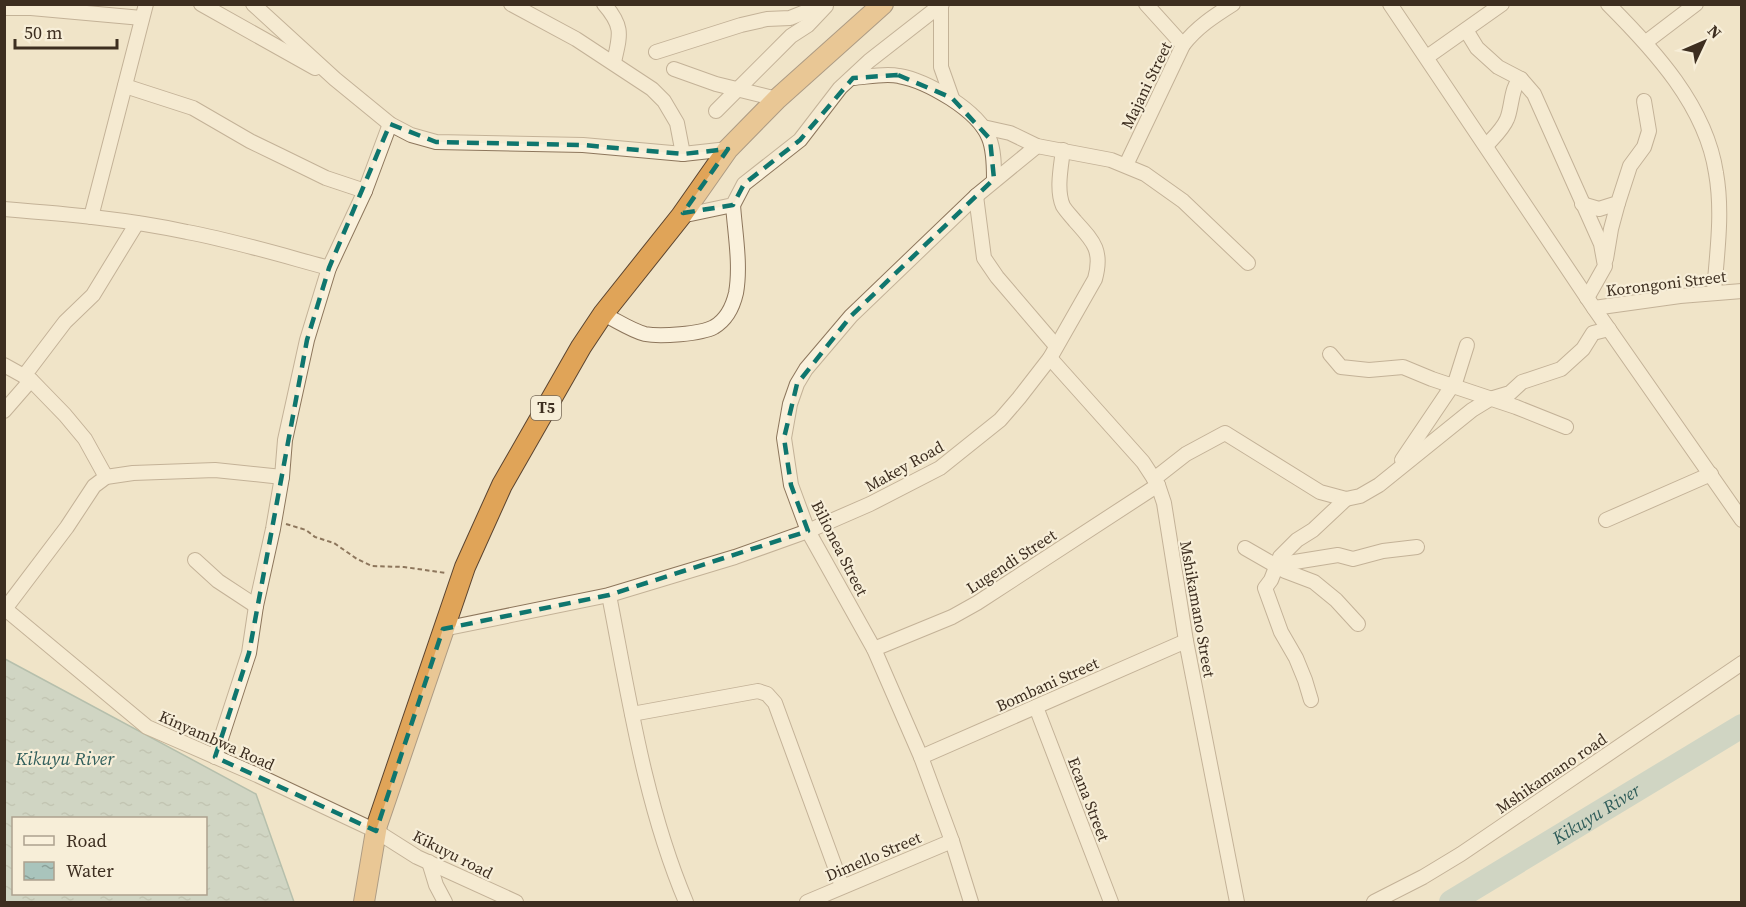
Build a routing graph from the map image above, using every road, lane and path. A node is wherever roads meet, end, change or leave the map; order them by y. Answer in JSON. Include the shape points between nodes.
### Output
{"nodes":[{"id":1,"x":201,"y":4,"type":"edge"},
{"id":2,"x":253,"y":4,"type":"edge"},
{"id":3,"x":511,"y":4,"type":"edge"},
{"id":4,"x":604,"y":4,"type":"edge"},
{"id":5,"x":619,"y":4,"type":"edge"},
{"id":6,"x":826,"y":4,"type":"edge"},
{"id":7,"x":1146,"y":4,"type":"edge"},
{"id":8,"x":1159,"y":4,"type":"edge"},
{"id":9,"x":1233,"y":4,"type":"edge"},
{"id":10,"x":1390,"y":4,"type":"edge"},
{"id":11,"x":1502,"y":4,"type":"edge"},
{"id":12,"x":1608,"y":4,"type":"edge"},
{"id":13,"x":1696,"y":4,"type":"edge"},
{"id":14,"x":941,"y":5,"type":"edge"},
{"id":15,"x":878,"y":6,"type":"edge"},
{"id":16,"x":4,"y":8,"type":"edge"},
{"id":17,"x":144,"y":11,"type":"edge"},
{"id":18,"x":1161,"y":19,"type":"junction"},
{"id":19,"x":618,"y":24,"type":"junction"},
{"id":20,"x":1466,"y":30,"type":"junction"},
{"id":21,"x":1646,"y":42,"type":"junction"},
{"id":22,"x":1183,"y":45,"type":"junction"},
{"id":23,"x":656,"y":52,"type":"dead end"},
{"id":24,"x":1427,"y":57,"type":"junction"},
{"id":25,"x":614,"y":62,"type":"junction"},
{"id":26,"x":674,"y":69,"type":"dead end"},
{"id":27,"x":853,"y":78,"type":"junction"},
{"id":28,"x":335,"y":79,"type":"junction"},
{"id":29,"x":1521,"y":79,"type":"junction"},
{"id":30,"x":125,"y":86,"type":"junction"},
{"id":31,"x":737,"y":90,"type":"junction"},
{"id":32,"x":952,"y":98,"type":"junction"},
{"id":33,"x":777,"y":99,"type":"junction"},
{"id":34,"x":1644,"y":100,"type":"dead end"},
{"id":35,"x":716,"y":111,"type":"dead end"},
{"id":36,"x":390,"y":124,"type":"junction"},
{"id":37,"x":983,"y":127,"type":"junction"},
{"id":38,"x":1038,"y":146,"type":"junction"},
{"id":39,"x":1486,"y":146,"type":"junction"},
{"id":40,"x":728,"y":149,"type":"junction"},
{"id":41,"x":1063,"y":150,"type":"junction"},
{"id":42,"x":683,"y":153,"type":"junction"},
{"id":43,"x":1126,"y":165,"type":"junction"},
{"id":44,"x":994,"y":179,"type":"junction"},
{"id":45,"x":365,"y":191,"type":"junction"},
{"id":46,"x":976,"y":196,"type":"junction"},
{"id":47,"x":1618,"y":203,"type":"junction"},
{"id":48,"x":1582,"y":204,"type":"junction"},
{"id":49,"x":733,"y":205,"type":"junction"},
{"id":50,"x":4,"y":210,"type":"edge"},
{"id":51,"x":681,"y":216,"type":"junction"},
{"id":52,"x":92,"y":217,"type":"junction"},
{"id":53,"x":136,"y":223,"type":"junction"},
{"id":54,"x":1248,"y":263,"type":"dead end"},
{"id":55,"x":1605,"y":266,"type":"junction"},
{"id":56,"x":329,"y":268,"type":"junction"},
{"id":57,"x":1742,"y":291,"type":"edge"},
{"id":58,"x":1714,"y":292,"type":"junction"},
{"id":59,"x":1590,"y":303,"type":"junction"},
{"id":60,"x":603,"y":314,"type":"junction"},
{"id":61,"x":1609,"y":329,"type":"junction"},
{"id":62,"x":1467,"y":345,"type":"dead end"},
{"id":63,"x":1053,"y":352,"type":"junction"},
{"id":64,"x":1330,"y":354,"type":"dead end"},
{"id":65,"x":4,"y":365,"type":"edge"},
{"id":66,"x":27,"y":378,"type":"junction"},
{"id":67,"x":1452,"y":386,"type":"junction"},
{"id":68,"x":1490,"y":399,"type":"junction"},
{"id":69,"x":4,"y":411,"type":"edge"},
{"id":70,"x":1566,"y":427,"type":"dead end"},
{"id":71,"x":1391,"y":473,"type":"junction"},
{"id":72,"x":1711,"y":474,"type":"junction"},
{"id":73,"x":106,"y":477,"type":"junction"},
{"id":74,"x":282,"y":477,"type":"junction"},
{"id":75,"x":1156,"y":482,"type":"junction"},
{"id":76,"x":1346,"y":499,"type":"junction"},
{"id":77,"x":1606,"y":520,"type":"dead end"},
{"id":78,"x":1742,"y":520,"type":"edge"},
{"id":79,"x":275,"y":521,"type":"junction"},
{"id":80,"x":808,"y":531,"type":"junction"},
{"id":81,"x":1417,"y":547,"type":"dead end"},
{"id":82,"x":1245,"y":548,"type":"dead end"},
{"id":83,"x":195,"y":560,"type":"dead end"},
{"id":84,"x":1276,"y":565,"type":"junction"},
{"id":85,"x":462,"y":576,"type":"junction"},
{"id":86,"x":609,"y":595,"type":"junction"},
{"id":87,"x":256,"y":606,"type":"junction"},
{"id":88,"x":5,"y":609,"type":"edge"},
{"id":89,"x":1358,"y":624,"type":"dead end"},
{"id":90,"x":443,"y":629,"type":"junction"},
{"id":91,"x":1186,"y":640,"type":"junction"},
{"id":92,"x":874,"y":649,"type":"junction"},
{"id":93,"x":1742,"y":663,"type":"edge"},
{"id":94,"x":1311,"y":700,"type":"dead end"},
{"id":95,"x":1036,"y":706,"type":"junction"},
{"id":96,"x":632,"y":714,"type":"junction"},
{"id":97,"x":921,"y":756,"type":"junction"},
{"id":98,"x":215,"y":757,"type":"junction"},
{"id":99,"x":376,"y":831,"type":"junction"},
{"id":100,"x":952,"y":841,"type":"junction"},
{"id":101,"x":429,"y":862,"type":"junction"},
{"id":102,"x":842,"y":886,"type":"junction"},
{"id":103,"x":364,"y":903,"type":"edge"},
{"id":104,"x":445,"y":903,"type":"edge"},
{"id":105,"x":516,"y":903,"type":"edge"},
{"id":106,"x":686,"y":903,"type":"edge"},
{"id":107,"x":807,"y":903,"type":"edge"},
{"id":108,"x":971,"y":903,"type":"edge"},
{"id":109,"x":1111,"y":903,"type":"edge"},
{"id":110,"x":1237,"y":903,"type":"edge"},
{"id":111,"x":1374,"y":903,"type":"edge"}],
"edges":[{"from":1,"to":28,"type":"street"},
{"from":2,"to":28,"type":"street"},
{"from":3,"to":25,"type":"street"},
{"from":4,"to":19,"type":"street"},
{"from":5,"to":19,"type":"street"},
{"from":6,"to":23,"type":"street","via":[[790,18],[741,25]]},
{"from":6,"to":31,"type":"street"},
{"from":7,"to":18,"type":"street"},
{"from":8,"to":18,"type":"street"},
{"from":9,"to":22,"type":"street","name":"Majani Street","via":[[1209,19]]},
{"from":10,"to":24,"type":"street"},
{"from":11,"to":20,"type":"street"},
{"from":12,"to":21,"type":"street"},
{"from":13,"to":21,"type":"street"},
{"from":14,"to":27,"type":"street"},
{"from":14,"to":32,"type":"street","via":[[941,68]]},
{"from":15,"to":33,"type":"highway","number":"T5"},
{"from":16,"to":17,"type":"street"},
{"from":17,"to":30,"type":"street"},
{"from":18,"to":22,"type":"street"},
{"from":19,"to":25,"type":"street"},
{"from":20,"to":24,"type":"street"},
{"from":20,"to":29,"type":"street","via":[[1477,48],[1498,67]]},
{"from":21,"to":58,"type":"street","via":[[1692,108],[1708,141],[1716,173],[1719,223]]},
{"from":22,"to":43,"type":"street","name":"Majani Street"},
{"from":24,"to":39,"type":"street"},
{"from":25,"to":42,"type":"street","via":[[664,101],[677,123]]},
{"from":26,"to":31,"type":"street"},
{"from":27,"to":32,"type":"street","via":[[898,75]]},
{"from":27,"to":49,"type":"street","via":[[840,88],[800,140],[744,184]]},
{"from":28,"to":36,"type":"street"},
{"from":29,"to":39,"type":"street","via":[[1514,88],[1507,121]]},
{"from":29,"to":48,"type":"street","via":[[1534,94]]},
{"from":30,"to":45,"type":"street","via":[[193,108],[326,178]]},
{"from":30,"to":52,"type":"street"},
{"from":31,"to":33,"type":"street"},
{"from":31,"to":35,"type":"street"},
{"from":32,"to":37,"type":"street"},
{"from":33,"to":40,"type":"highway","number":"T5"},
{"from":34,"to":47,"type":"street","via":[[1649,130],[1644,147],[1630,166]]},
{"from":36,"to":42,"type":"street","via":[[436,142],[583,145]]},
{"from":36,"to":45,"type":"street"},
{"from":37,"to":38,"type":"street","via":[[1010,133]]},
{"from":37,"to":44,"type":"street","via":[[990,139]]},
{"from":38,"to":41,"type":"street"},
{"from":38,"to":44,"type":"street","name":"Bilionea Street"},
{"from":39,"to":59,"type":"street"},
{"from":40,"to":42,"type":"street"},
{"from":40,"to":51,"type":"highway","number":"T5"},
{"from":41,"to":43,"type":"street"},
{"from":41,"to":63,"type":"street","name":"Makey Road","via":[[1060,179],[1064,208],[1091,239],[1099,264],[1095,279]]},
{"from":43,"to":54,"type":"street","via":[[1183,201]]},
{"from":44,"to":46,"type":"street","name":"Bilionea Street"},
{"from":45,"to":56,"type":"street"},
{"from":46,"to":63,"type":"street","name":"Mshikamano Street","via":[[984,258]]},
{"from":46,"to":80,"type":"street","name":"Bilionea Street","via":[[851,316],[797,384],[784,438],[791,485]]},
{"from":47,"to":48,"type":"street","via":[[1599,209]]},
{"from":47,"to":55,"type":"street"},
{"from":48,"to":55,"type":"street"},
{"from":49,"to":51,"type":"street"},
{"from":49,"to":60,"type":"street","via":[[736,293],[729,313],[714,327],[693,332],[644,333]]},
{"from":50,"to":52,"type":"street"},
{"from":51,"to":60,"type":"highway","number":"T5"},
{"from":52,"to":53,"type":"street"},
{"from":53,"to":56,"type":"street","via":[[247,245]]},
{"from":53,"to":66,"type":"street","via":[[93,295],[65,322]]},
{"from":55,"to":59,"type":"street"},
{"from":56,"to":74,"type":"street","via":[[307,340],[285,440]]},
{"from":57,"to":58,"type":"street","name":"Korongoni Street"},
{"from":58,"to":59,"type":"street","name":"Korongoni Street"},
{"from":59,"to":61,"type":"street"},
{"from":60,"to":85,"type":"highway","number":"T5","via":[[501,485]]},
{"from":61,"to":68,"type":"street","via":[[1593,333],[1583,349],[1561,369],[1522,382],[1510,393]]},
{"from":61,"to":72,"type":"street"},
{"from":62,"to":67,"type":"street"},
{"from":63,"to":75,"type":"street","name":"Mshikamano Street"},
{"from":63,"to":80,"type":"street","name":"Makey Road","via":[[1000,420],[957,456],[870,504]]},
{"from":64,"to":67,"type":"street","via":[[1341,367],[1403,367]]},
{"from":65,"to":66,"type":"street"},
{"from":66,"to":69,"type":"street"},
{"from":66,"to":73,"type":"street","via":[[86,439]]},
{"from":67,"to":68,"type":"street"},
{"from":67,"to":71,"type":"street","via":[[1415,444]]},
{"from":68,"to":70,"type":"street"},
{"from":68,"to":71,"type":"street"},
{"from":71,"to":76,"type":"street","via":[[1360,496]]},
{"from":72,"to":77,"type":"street"},
{"from":72,"to":78,"type":"street"},
{"from":73,"to":74,"type":"street","via":[[215,470]]},
{"from":73,"to":88,"type":"street","via":[[94,486]]},
{"from":74,"to":79,"type":"street"},
{"from":75,"to":76,"type":"street","name":"Lugendi Street","via":[[1186,454],[1225,433],[1320,492]]},
{"from":75,"to":91,"type":"street","name":"Mshikamano Street","via":[[1164,503]]},
{"from":75,"to":92,"type":"street","name":"Lugendi Street","via":[[977,603]]},
{"from":76,"to":84,"type":"street","via":[[1297,540]]},
{"from":79,"to":85,"type":"path","via":[[306,530],[372,566]]},
{"from":79,"to":87,"type":"street"},
{"from":80,"to":86,"type":"street","name":"Makey Road"},
{"from":80,"to":92,"type":"street","name":"Bilionea Street"},
{"from":81,"to":84,"type":"street","via":[[1383,550],[1353,559],[1338,555]]},
{"from":82,"to":84,"type":"street"},
{"from":83,"to":87,"type":"street"},
{"from":84,"to":89,"type":"street","via":[[1314,582]]},
{"from":84,"to":94,"type":"street","via":[[1265,588]]},
{"from":85,"to":90,"type":"highway","number":"T5"},
{"from":86,"to":90,"type":"street","name":"Makey Road"},
{"from":86,"to":96,"type":"street"},
{"from":87,"to":98,"type":"street","via":[[249,653]]},
{"from":88,"to":98,"type":"street","name":"Kinyambwa Road","via":[[147,727]]},
{"from":90,"to":99,"type":"highway","number":"T5"},
{"from":91,"to":95,"type":"street","name":"Bombani Street"},
{"from":91,"to":110,"type":"street","name":"Mshikamano Street"},
{"from":92,"to":97,"type":"street","name":"Bilionea Street"},
{"from":93,"to":111,"type":"street","name":"Mshikamano road","via":[[1461,854]]},
{"from":95,"to":97,"type":"street","name":"Bombani Street"},
{"from":95,"to":109,"type":"street","name":"Ecana Street"},
{"from":96,"to":102,"type":"street","via":[[758,691],[767,694],[775,703]]},
{"from":96,"to":106,"type":"street","via":[[670,864]]},
{"from":97,"to":100,"type":"street","name":"Bilionea Street"},
{"from":98,"to":99,"type":"street","name":"Kinyambwa Road"},
{"from":99,"to":101,"type":"street","name":"Kikuyu road"},
{"from":99,"to":103,"type":"highway","number":"T5"},
{"from":100,"to":102,"type":"street","name":"Dimello Street"},
{"from":100,"to":108,"type":"street","name":"Bilionea Street"},
{"from":101,"to":104,"type":"street"},
{"from":101,"to":105,"type":"street","name":"Kikuyu road"},
{"from":102,"to":107,"type":"street","name":"Dimello Street"}]}
